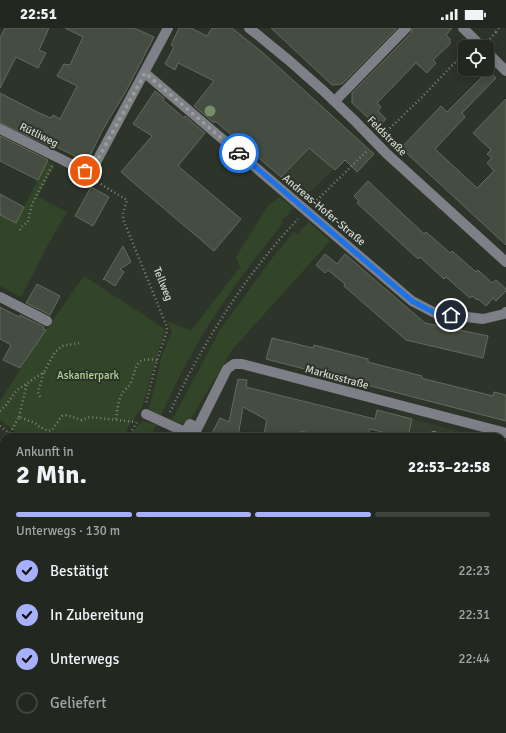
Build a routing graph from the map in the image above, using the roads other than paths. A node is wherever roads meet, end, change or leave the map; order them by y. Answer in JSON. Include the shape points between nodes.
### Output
{"nodes":[{"id":1,"x":168,"y":28,"type":"edge"},
{"id":2,"x":249,"y":28,"type":"edge"},
{"id":3,"x":406,"y":28,"type":"edge"},
{"id":4,"x":463,"y":28,"type":"edge"},
{"id":5,"x":475,"y":40,"type":"edge"},
{"id":6,"x":494,"y":59,"type":"edge"},
{"id":7,"x":506,"y":71,"type":"edge"},
{"id":8,"x":145,"y":73,"type":"junction"},
{"id":9,"x":334,"y":101,"type":"junction"},
{"id":10,"x":0,"y":129,"type":"edge"},
{"id":11,"x":506,"y":262,"type":"edge"},
{"id":12,"x":0,"y":297,"type":"edge"},
{"id":13,"x":506,"y":312,"type":"edge"},
{"id":14,"x":47,"y":321,"type":"dead end"},
{"id":15,"x":144,"y":413,"type":"road end"},
{"id":16,"x":195,"y":432,"type":"edge"},
{"id":17,"x":506,"y":433,"type":"edge"}],
"edges":[{"from":1,"to":8,"type":"street"},
{"from":2,"to":9,"type":"street","name":"Feldstraße","via":[[283,54]]},
{"from":3,"to":9,"type":"street"},
{"from":4,"to":5,"type":"street"},
{"from":6,"to":7,"type":"street"},
{"from":8,"to":10,"type":"street","name":"Rütliweg","via":[[89,171]]},
{"from":8,"to":13,"type":"street","name":"Andreas-Hofer-Straße","via":[[412,301],[435,313],[482,320]]},
{"from":9,"to":11,"type":"street","name":"Feldstraße","via":[[386,153]]},
{"from":12,"to":14,"type":"street"},
{"from":15,"to":16,"type":"street","via":[[185,432],[190,424]]},
{"from":16,"to":17,"type":"street","name":"Markusstraße","via":[[228,369],[234,364],[242,364]]}]}
